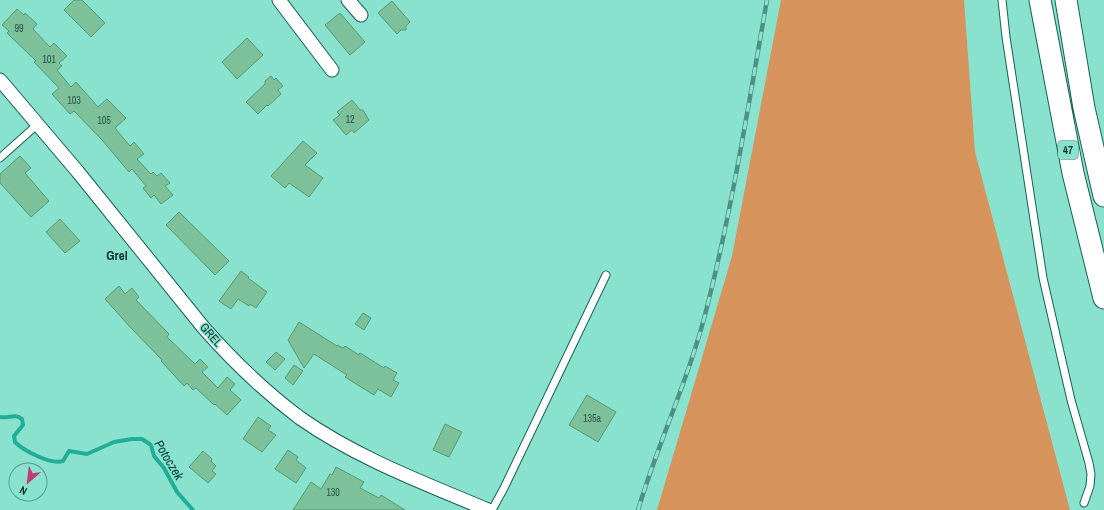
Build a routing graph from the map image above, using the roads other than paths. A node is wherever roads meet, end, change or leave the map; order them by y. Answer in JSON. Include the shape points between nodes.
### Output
{"nodes":[{"id":1,"x":279,"y":0,"type":"edge"},
{"id":2,"x":348,"y":0,"type":"edge"},
{"id":3,"x":1002,"y":0,"type":"edge"},
{"id":4,"x":1040,"y":0,"type":"edge"},
{"id":5,"x":1066,"y":0,"type":"edge"},
{"id":6,"x":361,"y":15,"type":"dead end"},
{"id":7,"x":332,"y":70,"type":"dead end"},
{"id":8,"x":0,"y":80,"type":"edge"},
{"id":9,"x":38,"y":124,"type":"junction"},
{"id":10,"x":0,"y":158,"type":"edge"},
{"id":11,"x":1104,"y":196,"type":"edge"},
{"id":12,"x":606,"y":275,"type":"dead end"},
{"id":13,"x":1104,"y":298,"type":"edge"},
{"id":14,"x":1084,"y":504,"type":"dead end"},
{"id":15,"x":488,"y":510,"type":"edge"},
{"id":16,"x":492,"y":510,"type":"edge"}],
"edges":[{"from":1,"to":7,"type":"street"},
{"from":2,"to":6,"type":"street"},
{"from":3,"to":14,"type":"lane","via":[[1043,278],[1091,474]]},
{"from":4,"to":13,"type":"main road","number":"47","via":[[1073,173]]},
{"from":5,"to":11,"type":"main road","number":"47","via":[[1084,108]]},
{"from":8,"to":9,"type":"street","name":"GREL"},
{"from":9,"to":10,"type":"lane"},
{"from":9,"to":15,"type":"street","name":"GREL","via":[[224,351],[274,397],[330,437],[394,470]]},
{"from":12,"to":16,"type":"lane"}]}
